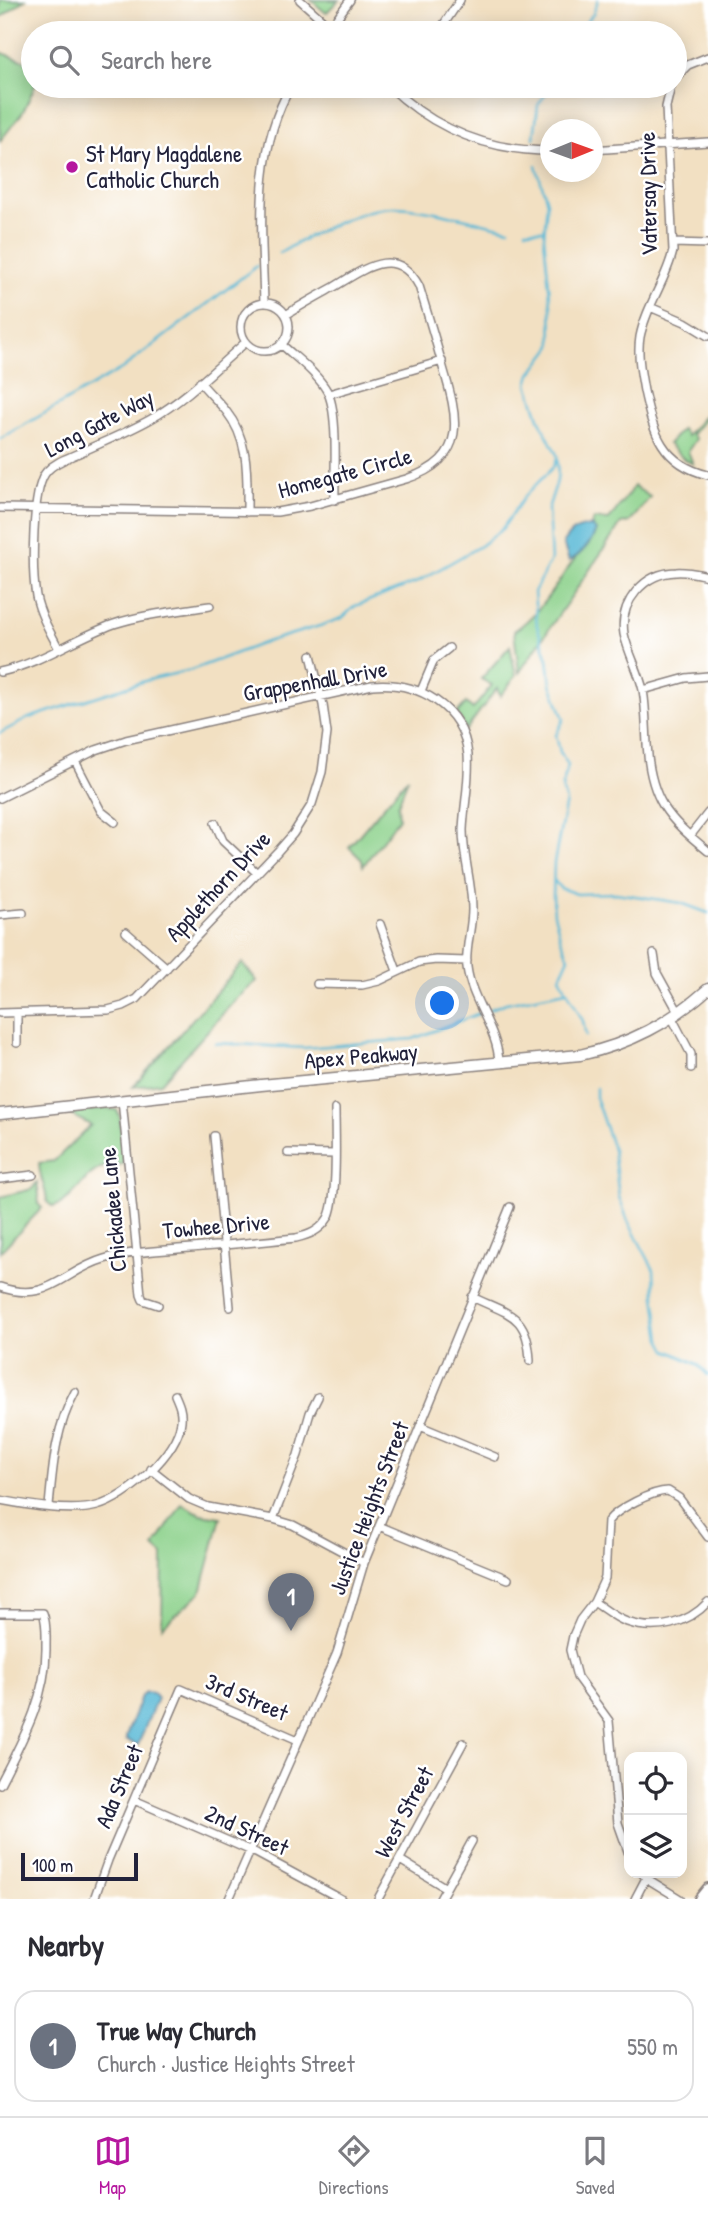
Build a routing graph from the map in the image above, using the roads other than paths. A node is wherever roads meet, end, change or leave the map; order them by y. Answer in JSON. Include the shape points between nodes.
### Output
{"nodes":[{"id":1,"x":300,"y":0,"type":"edge"},
{"id":2,"x":350,"y":0,"type":"edge"},
{"id":3,"x":460,"y":0,"type":"edge"},
{"id":4,"x":320,"y":21,"type":"edge"},
{"id":5,"x":335,"y":21,"type":"edge"},
{"id":6,"x":446,"y":21,"type":"edge"},
{"id":7,"x":708,"y":57,"type":"edge"},
{"id":8,"x":687,"y":66,"type":"edge"},
{"id":9,"x":285,"y":98,"type":"edge"},
{"id":10,"x":404,"y":98,"type":"edge"},
{"id":11,"x":668,"y":98,"type":"edge"},
{"id":12,"x":708,"y":142,"type":"edge"},
{"id":13,"x":668,"y":145,"type":"junction"},
{"id":14,"x":603,"y":149,"type":"edge"},
{"id":15,"x":540,"y":151,"type":"edge"},
{"id":16,"x":673,"y":243,"type":"junction"},
{"id":17,"x":708,"y":244,"type":"edge"},
{"id":18,"x":264,"y":303,"type":"junction"},
{"id":19,"x":650,"y":307,"type":"junction"},
{"id":20,"x":286,"y":315,"type":"junction"},
{"id":21,"x":708,"y":336,"type":"edge"},
{"id":22,"x":246,"y":342,"type":"junction"},
{"id":23,"x":281,"y":344,"type":"junction"},
{"id":24,"x":442,"y":361,"type":"junction"},
{"id":25,"x":200,"y":382,"type":"junction"},
{"id":26,"x":329,"y":394,"type":"junction"},
{"id":27,"x":708,"y":475,"type":"edge"},
{"id":28,"x":335,"y":500,"type":"junction"},
{"id":29,"x":0,"y":508,"type":"edge"},
{"id":30,"x":35,"y":509,"type":"junction"},
{"id":31,"x":247,"y":512,"type":"junction"},
{"id":32,"x":708,"y":576,"type":"edge"},
{"id":33,"x":209,"y":606,"type":"dead end"},
{"id":34,"x":449,"y":648,"type":"dead end"},
{"id":35,"x":59,"y":649,"type":"junction"},
{"id":36,"x":311,"y":655,"type":"dead end"},
{"id":37,"x":0,"y":672,"type":"edge"},
{"id":38,"x":708,"y":676,"type":"edge"},
{"id":39,"x":643,"y":690,"type":"junction"},
{"id":40,"x":421,"y":691,"type":"junction"},
{"id":41,"x":320,"y":695,"type":"junction"},
{"id":42,"x":75,"y":761,"type":"junction"},
{"id":43,"x":0,"y":798,"type":"edge"},
{"id":44,"x":708,"y":813,"type":"edge"},
{"id":45,"x":115,"y":822,"type":"dead end"},
{"id":46,"x":215,"y":823,"type":"dead end"},
{"id":47,"x":690,"y":836,"type":"junction"},
{"id":48,"x":708,"y":851,"type":"edge"},
{"id":49,"x":257,"y":873,"type":"junction"},
{"id":50,"x":23,"y":913,"type":"dead end"},
{"id":51,"x":0,"y":915,"type":"edge"},
{"id":52,"x":380,"y":924,"type":"dead end"},
{"id":53,"x":126,"y":932,"type":"dead end"},
{"id":54,"x":654,"y":954,"type":"dead end"},
{"id":55,"x":467,"y":961,"type":"junction"},
{"id":56,"x":167,"y":968,"type":"junction"},
{"id":57,"x":397,"y":971,"type":"junction"},
{"id":58,"x":317,"y":984,"type":"dead end"},
{"id":59,"x":708,"y":989,"type":"edge"},
{"id":60,"x":0,"y":1013,"type":"edge"},
{"id":61,"x":17,"y":1014,"type":"junction"},
{"id":62,"x":676,"y":1016,"type":"junction"},
{"id":63,"x":18,"y":1042,"type":"dead end"},
{"id":64,"x":499,"y":1063,"type":"junction"},
{"id":65,"x":691,"y":1068,"type":"dead end"},
{"id":66,"x":122,"y":1100,"type":"junction"},
{"id":67,"x":335,"y":1109,"type":"dead end"},
{"id":68,"x":0,"y":1114,"type":"edge"},
{"id":69,"x":214,"y":1136,"type":"dead end"},
{"id":70,"x":288,"y":1153,"type":"dead end"},
{"id":71,"x":334,"y":1154,"type":"junction"},
{"id":72,"x":33,"y":1175,"type":"dead end"},
{"id":73,"x":0,"y":1179,"type":"edge"},
{"id":74,"x":510,"y":1207,"type":"dead end"},
{"id":75,"x":224,"y":1245,"type":"junction"},
{"id":76,"x":137,"y":1253,"type":"junction"},
{"id":77,"x":0,"y":1287,"type":"edge"},
{"id":78,"x":472,"y":1297,"type":"junction"},
{"id":79,"x":158,"y":1306,"type":"dead end"},
{"id":80,"x":230,"y":1307,"type":"dead end"},
{"id":81,"x":530,"y":1361,"type":"dead end"},
{"id":82,"x":75,"y":1392,"type":"dead end"},
{"id":83,"x":175,"y":1395,"type":"dead end"},
{"id":84,"x":318,"y":1397,"type":"dead end"},
{"id":85,"x":420,"y":1426,"type":"junction"},
{"id":86,"x":495,"y":1457,"type":"dead end"},
{"id":87,"x":151,"y":1469,"type":"junction"},
{"id":88,"x":0,"y":1500,"type":"edge"},
{"id":89,"x":49,"y":1506,"type":"junction"},
{"id":90,"x":273,"y":1518,"type":"junction"},
{"id":91,"x":379,"y":1526,"type":"junction"},
{"id":92,"x":708,"y":1537,"type":"edge"},
{"id":93,"x":364,"y":1563,"type":"junction"},
{"id":94,"x":508,"y":1579,"type":"dead end"},
{"id":95,"x":594,"y":1602,"type":"junction"},
{"id":96,"x":708,"y":1602,"type":"edge"},
{"id":97,"x":0,"y":1613,"type":"edge"},
{"id":98,"x":181,"y":1689,"type":"joint"},
{"id":99,"x":298,"y":1740,"type":"junction"},
{"id":100,"x":463,"y":1743,"type":"dead end"},
{"id":101,"x":0,"y":1783,"type":"edge"},
{"id":102,"x":134,"y":1800,"type":"junction"},
{"id":103,"x":624,"y":1840,"type":"edge"},
{"id":104,"x":472,"y":1841,"type":"dead end"},
{"id":105,"x":250,"y":1850,"type":"junction"},
{"id":106,"x":400,"y":1860,"type":"junction"},
{"id":107,"x":643,"y":1878,"type":"edge"},
{"id":108,"x":648,"y":1878,"type":"edge"},
{"id":109,"x":446,"y":1888,"type":"junction"},
{"id":110,"x":708,"y":1889,"type":"edge"},
{"id":111,"x":94,"y":1899,"type":"edge"},
{"id":112,"x":229,"y":1899,"type":"edge"},
{"id":113,"x":341,"y":1899,"type":"edge"},
{"id":114,"x":378,"y":1899,"type":"edge"},
{"id":115,"x":440,"y":1899,"type":"edge"},
{"id":116,"x":635,"y":1899,"type":"edge"},
{"id":117,"x":680,"y":1899,"type":"edge"},
{"id":118,"x":700,"y":1899,"type":"edge"}],
"edges":[{"from":1,"to":4,"type":"street"},
{"from":2,"to":5,"type":"street"},
{"from":3,"to":6,"type":"street"},
{"from":7,"to":8,"type":"street"},
{"from":9,"to":18,"type":"street","via":[[263,168]]},
{"from":10,"to":15,"type":"street","via":[[466,137]]},
{"from":11,"to":13,"type":"street","name":"Vatersay Drive"},
{"from":12,"to":13,"type":"street"},
{"from":13,"to":14,"type":"street"},
{"from":13,"to":16,"type":"street","name":"Vatersay Drive"},
{"from":16,"to":17,"type":"street"},
{"from":16,"to":19,"type":"street","name":"Vatersay Drive","via":[[667,271]]},
{"from":18,"to":20,"type":"street"},
{"from":18,"to":22,"type":"street","via":[[244,314],[241,329]]},
{"from":19,"to":21,"type":"street"},
{"from":19,"to":27,"type":"street","name":"Vatersay Drive","via":[[639,364],[652,423],[661,444],[676,461]]},
{"from":20,"to":23,"type":"street","via":[[288,330]]},
{"from":20,"to":24,"type":"street","name":"Homegate Circle","via":[[374,264],[400,265],[419,286]]},
{"from":22,"to":23,"type":"street","via":[[260,350]]},
{"from":22,"to":25,"type":"street","name":"Long Gate Way"},
{"from":23,"to":26,"type":"street"},
{"from":24,"to":26,"type":"street"},
{"from":24,"to":28,"type":"street","name":"Homegate Circle","via":[[456,415],[446,452],[420,475]]},
{"from":25,"to":30,"type":"street","name":"Long Gate Way","via":[[154,417],[53,466],[38,486]]},
{"from":25,"to":31,"type":"street","via":[[227,412],[243,444]]},
{"from":26,"to":28,"type":"street"},
{"from":28,"to":31,"type":"street","name":"Homegate Circle","via":[[292,510]]},
{"from":29,"to":30,"type":"street","name":"Homegate Circle"},
{"from":30,"to":31,"type":"street","name":"Homegate Circle"},
{"from":30,"to":35,"type":"street","name":"Long Gate Way","via":[[36,596]]},
{"from":32,"to":39,"type":"street","via":[[660,575],[639,587],[629,602],[624,632]]},
{"from":33,"to":35,"type":"street","via":[[124,621]]},
{"from":34,"to":40,"type":"street","via":[[434,660]]},
{"from":35,"to":37,"type":"street"},
{"from":36,"to":41,"type":"street","name":"Applethorn Drive"},
{"from":38,"to":39,"type":"street"},
{"from":39,"to":47,"type":"street","via":[[651,779],[668,814]]},
{"from":40,"to":41,"type":"street","name":"Grappenhall Drive","via":[[383,684]]},
{"from":40,"to":55,"type":"street","name":"Grappenhall Drive","via":[[452,715],[467,750],[463,834],[472,909]]},
{"from":41,"to":42,"type":"street","name":"Grappenhall Drive","via":[[126,740]]},
{"from":41,"to":49,"type":"street","name":"Applethorn Drive","via":[[326,747],[316,793],[293,834]]},
{"from":42,"to":43,"type":"street","name":"Grappenhall Drive"},
{"from":42,"to":45,"type":"street","via":[[101,811]]},
{"from":44,"to":47,"type":"street"},
{"from":46,"to":49,"type":"street","via":[[223,841]]},
{"from":47,"to":48,"type":"street"},
{"from":49,"to":56,"type":"street","name":"Applethorn Drive"},
{"from":50,"to":51,"type":"street"},
{"from":52,"to":57,"type":"street"},
{"from":53,"to":56,"type":"street"},
{"from":54,"to":62,"type":"street","via":[[657,974]]},
{"from":55,"to":57,"type":"street","via":[[428,960]]},
{"from":55,"to":64,"type":"street","name":"Grappenhall Drive"},
{"from":56,"to":61,"type":"street","name":"Applethorn Drive","via":[[137,999],[117,1009]]},
{"from":57,"to":58,"type":"street","via":[[362,985]]},
{"from":59,"to":62,"type":"main road","name":"Apex Peakway"},
{"from":60,"to":61,"type":"street","name":"Applethorn Drive"},
{"from":61,"to":63,"type":"street"},
{"from":62,"to":64,"type":"main road","name":"Apex Peakway","via":[[612,1047]]},
{"from":62,"to":65,"type":"street","via":[[691,1054]]},
{"from":64,"to":66,"type":"main road","name":"Apex Peakway"},
{"from":66,"to":68,"type":"main road","name":"Apex Peakway"},
{"from":66,"to":76,"type":"street","name":"Chickadee Lane"},
{"from":67,"to":71,"type":"street","name":"Towhee Drive"},
{"from":69,"to":75,"type":"street"},
{"from":70,"to":71,"type":"street"},
{"from":71,"to":75,"type":"street","name":"Towhee Drive","via":[[332,1206],[319,1229],[296,1238]]},
{"from":72,"to":73,"type":"street"},
{"from":74,"to":78,"type":"street","name":"Justice Heights Street"},
{"from":75,"to":76,"type":"street","name":"Towhee Drive"},
{"from":75,"to":80,"type":"street"},
{"from":76,"to":77,"type":"street","name":"Towhee Drive","via":[[101,1260],[40,1291],[23,1293]]},
{"from":76,"to":79,"type":"street","name":"Chickadee Lane","via":[[141,1295]]},
{"from":78,"to":81,"type":"street","via":[[523,1326]]},
{"from":78,"to":85,"type":"street","name":"Justice Heights Street"},
{"from":82,"to":89,"type":"street","via":[[55,1444]]},
{"from":83,"to":87,"type":"street","via":[[181,1410],[180,1429]]},
{"from":84,"to":90,"type":"street"},
{"from":85,"to":86,"type":"street"},
{"from":85,"to":91,"type":"street","name":"Justice Heights Street"},
{"from":87,"to":89,"type":"street","via":[[128,1491],[104,1504]]},
{"from":87,"to":90,"type":"street","via":[[183,1496],[202,1505]]},
{"from":88,"to":89,"type":"street"},
{"from":90,"to":93,"type":"street"},
{"from":91,"to":93,"type":"street","name":"Justice Heights Street"},
{"from":91,"to":94,"type":"street"},
{"from":92,"to":95,"type":"street","via":[[679,1498],[668,1491],[617,1512],[608,1521],[606,1571]]},
{"from":93,"to":99,"type":"street","name":"Justice Heights Street","via":[[337,1653]]},
{"from":95,"to":96,"type":"street","via":[[625,1621],[658,1625],[679,1623]]},
{"from":95,"to":103,"type":"street","via":[[573,1636],[571,1660],[577,1677],[609,1721],[618,1823]]},
{"from":97,"to":101,"type":"street","via":[[43,1613],[46,1655],[39,1699]]},
{"from":98,"to":99,"type":"street","name":"3rd Street"},
{"from":98,"to":102,"type":"street","name":"Ada Street"},
{"from":99,"to":105,"type":"street","name":"Justice Heights Street"},
{"from":100,"to":106,"type":"street","name":"West Street"},
{"from":102,"to":105,"type":"street","name":"2nd Street"},
{"from":102,"to":111,"type":"street","name":"Ada Street"},
{"from":104,"to":109,"type":"street"},
{"from":105,"to":112,"type":"street","name":"Justice Heights Street"},
{"from":105,"to":113,"type":"street","name":"2nd Street"},
{"from":106,"to":109,"type":"street"},
{"from":106,"to":114,"type":"street","name":"West Street"},
{"from":107,"to":116,"type":"street"},
{"from":108,"to":117,"type":"street"},
{"from":109,"to":115,"type":"street"},
{"from":110,"to":118,"type":"main road"}]}
